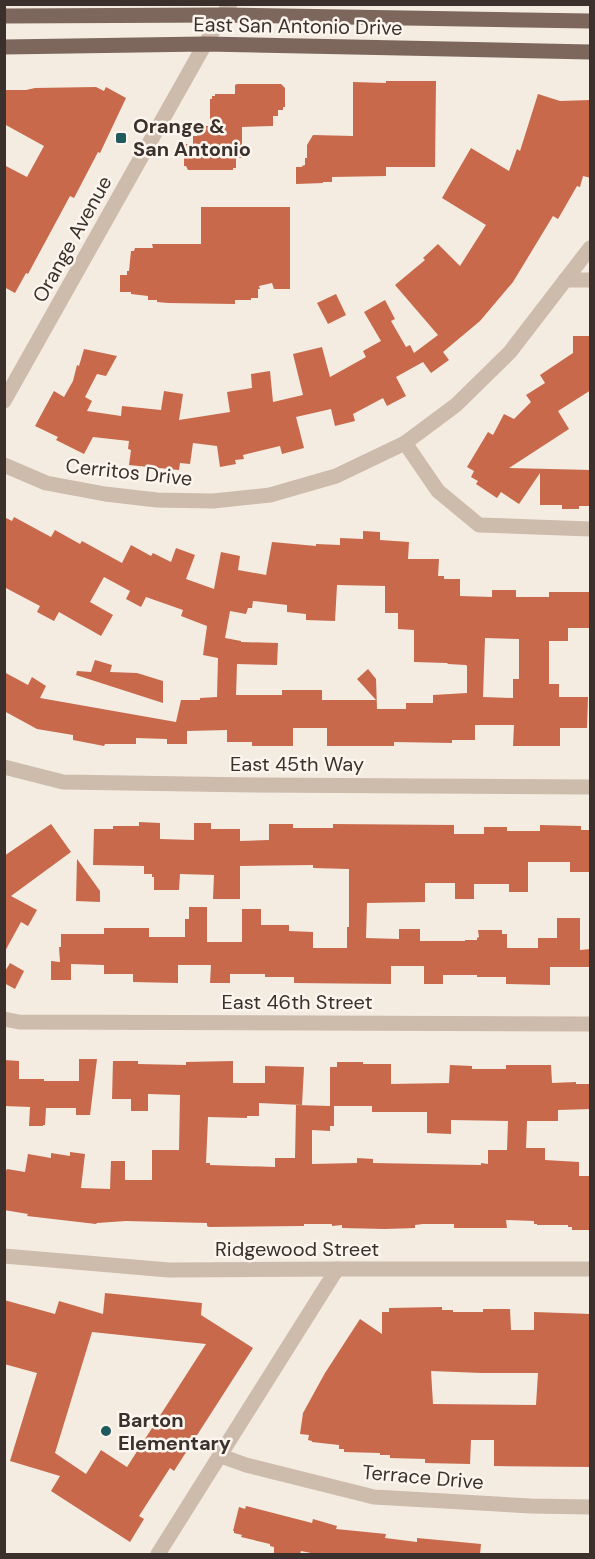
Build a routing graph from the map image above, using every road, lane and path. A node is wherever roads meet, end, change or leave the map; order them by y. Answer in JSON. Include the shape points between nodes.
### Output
{"nodes":[{"id":1,"x":227,"y":10,"type":"edge"},
{"id":2,"x":4,"y":16,"type":"edge"},
{"id":3,"x":591,"y":21,"type":"edge"},
{"id":4,"x":205,"y":44,"type":"junction"},
{"id":5,"x":4,"y":47,"type":"edge"},
{"id":6,"x":591,"y":52,"type":"edge"},
{"id":7,"x":591,"y":249,"type":"edge"},
{"id":8,"x":565,"y":279,"type":"junction"},
{"id":9,"x":591,"y":280,"type":"edge"},
{"id":10,"x":4,"y":401,"type":"edge"},
{"id":11,"x":405,"y":443,"type":"junction"},
{"id":12,"x":4,"y":465,"type":"edge"},
{"id":13,"x":591,"y":529,"type":"edge"},
{"id":14,"x":5,"y":769,"type":"edge"},
{"id":15,"x":591,"y":787,"type":"edge"},
{"id":16,"x":4,"y":1019,"type":"edge"},
{"id":17,"x":591,"y":1024,"type":"edge"},
{"id":18,"x":4,"y":1256,"type":"edge"},
{"id":19,"x":337,"y":1269,"type":"junction"},
{"id":20,"x":591,"y":1269,"type":"edge"},
{"id":21,"x":221,"y":1456,"type":"junction"},
{"id":22,"x":591,"y":1507,"type":"edge"},
{"id":23,"x":158,"y":1554,"type":"edge"}],
"edges":[{"from":1,"to":2,"type":"main road","name":"East San Antonio Drive"},
{"from":1,"to":3,"type":"main road","name":"East San Antonio Drive"},
{"from":1,"to":4,"type":"street","name":"Orange Avenue"},
{"from":4,"to":5,"type":"main road","name":"East San Antonio Drive"},
{"from":4,"to":6,"type":"main road","name":"East San Antonio Drive"},
{"from":4,"to":10,"type":"street","name":"Orange Avenue"},
{"from":7,"to":8,"type":"street","name":"Cerritos Drive"},
{"from":8,"to":9,"type":"street"},
{"from":8,"to":11,"type":"street","name":"Cerritos Drive","via":[[510,352],[456,405]]},
{"from":11,"to":12,"type":"street","name":"Cerritos Drive","via":[[336,476],[270,495],[213,501],[105,494],[46,483]]},
{"from":11,"to":13,"type":"street","via":[[438,491],[479,525]]},
{"from":14,"to":15,"type":"street","name":"East 45th Way","via":[[63,782]]},
{"from":16,"to":17,"type":"street","name":"East 46th Street"},
{"from":18,"to":19,"type":"street","name":"Ridgewood Street","via":[[169,1270]]},
{"from":19,"to":20,"type":"street","name":"Ridgewood Street"},
{"from":19,"to":21,"type":"street"},
{"from":21,"to":22,"type":"street","name":"Terrace Drive","via":[[246,1466],[374,1497]]},
{"from":21,"to":23,"type":"street"}]}
